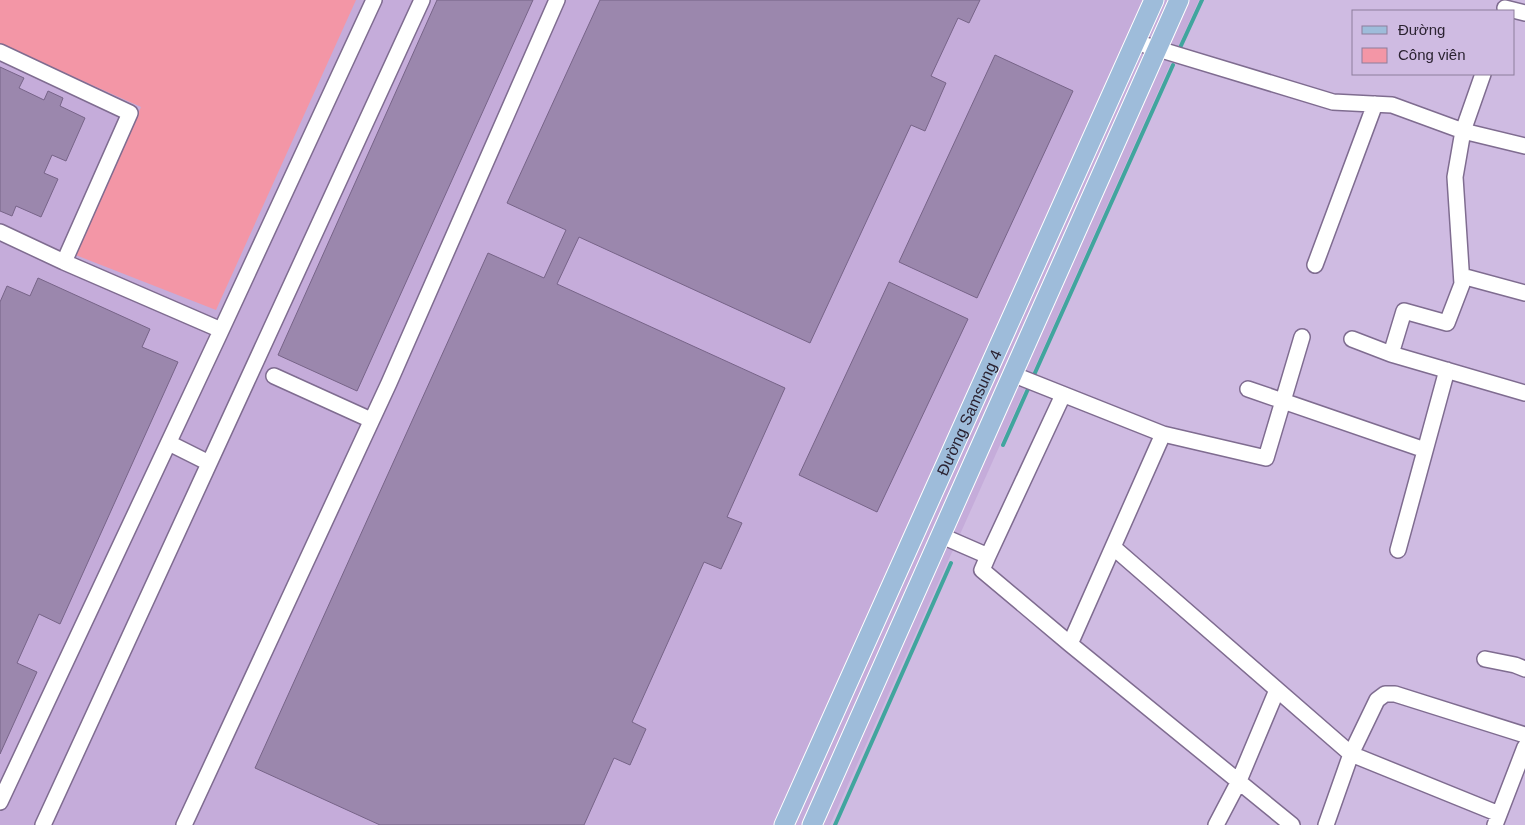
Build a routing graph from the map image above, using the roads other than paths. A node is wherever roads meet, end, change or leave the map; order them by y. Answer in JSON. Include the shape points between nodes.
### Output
{"nodes":[{"id":1,"x":374,"y":0,"type":"edge"},
{"id":2,"x":422,"y":0,"type":"edge"},
{"id":3,"x":557,"y":0,"type":"edge"},
{"id":4,"x":1154,"y":0,"type":"edge"},
{"id":5,"x":1179,"y":0,"type":"edge"},
{"id":6,"x":1505,"y":6,"type":"edge"},
{"id":7,"x":1525,"y":13,"type":"edge"},
{"id":8,"x":1135,"y":42,"type":"junction"},
{"id":9,"x":1157,"y":50,"type":"junction"},
{"id":10,"x":0,"y":52,"type":"edge"},
{"id":11,"x":1483,"y":75,"type":"edge"},
{"id":12,"x":1374,"y":104,"type":"junction"},
{"id":13,"x":1463,"y":131,"type":"junction"},
{"id":14,"x":1525,"y":146,"type":"edge"},
{"id":15,"x":1,"y":235,"type":"edge"},
{"id":16,"x":64,"y":262,"type":"junction"},
{"id":17,"x":1315,"y":265,"type":"dead end"},
{"id":18,"x":1462,"y":276,"type":"junction"},
{"id":19,"x":1525,"y":293,"type":"edge"},
{"id":20,"x":221,"y":330,"type":"junction"},
{"id":21,"x":1302,"y":337,"type":"dead end"},
{"id":22,"x":1352,"y":339,"type":"dead end"},
{"id":23,"x":1391,"y":354,"type":"junction"},
{"id":24,"x":1447,"y":370,"type":"junction"},
{"id":25,"x":1012,"y":374,"type":"junction"},
{"id":26,"x":274,"y":376,"type":"dead end"},
{"id":27,"x":1248,"y":389,"type":"dead end"},
{"id":28,"x":1525,"y":393,"type":"edge"},
{"id":29,"x":1063,"y":395,"type":"junction"},
{"id":30,"x":1284,"y":402,"type":"junction"},
{"id":31,"x":371,"y":420,"type":"junction"},
{"id":32,"x":1163,"y":434,"type":"junction"},
{"id":33,"x":169,"y":443,"type":"junction"},
{"id":34,"x":1425,"y":450,"type":"junction"},
{"id":35,"x":209,"y":463,"type":"junction"},
{"id":36,"x":918,"y":526,"type":"junction"},
{"id":37,"x":942,"y":536,"type":"junction"},
{"id":38,"x":1113,"y":547,"type":"junction"},
{"id":39,"x":1398,"y":550,"type":"dead end"},
{"id":40,"x":988,"y":556,"type":"junction"},
{"id":41,"x":879,"y":614,"type":"junction"},
{"id":42,"x":902,"y":624,"type":"junction"},
{"id":43,"x":1070,"y":644,"type":"junction"},
{"id":44,"x":1485,"y":659,"type":"dead end"},
{"id":45,"x":1525,"y":669,"type":"edge"},
{"id":46,"x":1277,"y":690,"type":"junction"},
{"id":47,"x":1525,"y":735,"type":"edge"},
{"id":48,"x":1525,"y":747,"type":"edge"},
{"id":49,"x":1351,"y":754,"type":"junction"},
{"id":50,"x":1238,"y":783,"type":"junction"},
{"id":51,"x":0,"y":802,"type":"edge"},
{"id":52,"x":1497,"y":820,"type":"edge"},
{"id":53,"x":43,"y":825,"type":"edge"},
{"id":54,"x":184,"y":825,"type":"edge"},
{"id":55,"x":784,"y":825,"type":"edge"},
{"id":56,"x":812,"y":825,"type":"edge"},
{"id":57,"x":1216,"y":825,"type":"edge"},
{"id":58,"x":1292,"y":825,"type":"edge"},
{"id":59,"x":1326,"y":825,"type":"edge"}],
"edges":[{"from":1,"to":20,"type":"street"},
{"from":2,"to":35,"type":"street"},
{"from":3,"to":31,"type":"street"},
{"from":4,"to":8,"type":"main road","name":"Đường Samsung 4"},
{"from":5,"to":9,"type":"main road","name":"Đường Samsung 4"},
{"from":6,"to":7,"type":"street"},
{"from":8,"to":9,"type":"street"},
{"from":8,"to":36,"type":"main road","name":"Đường Samsung 4"},
{"from":9,"to":12,"type":"street","via":[[1334,102]]},
{"from":9,"to":25,"type":"main road","name":"Đường Samsung 4"},
{"from":10,"to":16,"type":"street","via":[[130,113]]},
{"from":11,"to":13,"type":"street"},
{"from":12,"to":13,"type":"street","via":[[1392,105]]},
{"from":12,"to":17,"type":"street"},
{"from":13,"to":14,"type":"street"},
{"from":13,"to":18,"type":"street","via":[[1455,176]]},
{"from":15,"to":16,"type":"street"},
{"from":16,"to":20,"type":"street"},
{"from":18,"to":19,"type":"street"},
{"from":18,"to":23,"type":"street","via":[[1447,323],[1404,311]]},
{"from":20,"to":33,"type":"street"},
{"from":21,"to":30,"type":"street"},
{"from":22,"to":23,"type":"street"},
{"from":23,"to":24,"type":"street"},
{"from":24,"to":28,"type":"street"},
{"from":24,"to":34,"type":"street"},
{"from":25,"to":29,"type":"street"},
{"from":25,"to":37,"type":"main road","name":"Đường Samsung 4"},
{"from":26,"to":31,"type":"street"},
{"from":27,"to":30,"type":"street"},
{"from":29,"to":32,"type":"street"},
{"from":29,"to":40,"type":"street"},
{"from":30,"to":32,"type":"street","via":[[1266,458]]},
{"from":30,"to":34,"type":"street"},
{"from":31,"to":54,"type":"street"},
{"from":32,"to":38,"type":"street"},
{"from":33,"to":35,"type":"street"},
{"from":33,"to":51,"type":"street"},
{"from":34,"to":39,"type":"street"},
{"from":35,"to":53,"type":"street"},
{"from":36,"to":37,"type":"main road"},
{"from":36,"to":41,"type":"main road","name":"Đường Samsung 4"},
{"from":37,"to":40,"type":"street"},
{"from":37,"to":42,"type":"main road","name":"Đường Samsung 4"},
{"from":38,"to":43,"type":"street"},
{"from":38,"to":46,"type":"street"},
{"from":40,"to":43,"type":"street","via":[[982,570]]},
{"from":41,"to":42,"type":"main road"},
{"from":41,"to":55,"type":"main road","name":"Đường Samsung 4"},
{"from":42,"to":56,"type":"main road","name":"Đường Samsung 4"},
{"from":43,"to":50,"type":"street"},
{"from":44,"to":45,"type":"street"},
{"from":46,"to":49,"type":"street"},
{"from":46,"to":50,"type":"street"},
{"from":47,"to":49,"type":"street","via":[[1395,694],[1386,694],[1377,700]]},
{"from":48,"to":52,"type":"street"},
{"from":49,"to":52,"type":"street"},
{"from":49,"to":59,"type":"street"},
{"from":50,"to":57,"type":"street"},
{"from":50,"to":58,"type":"street"}]}
